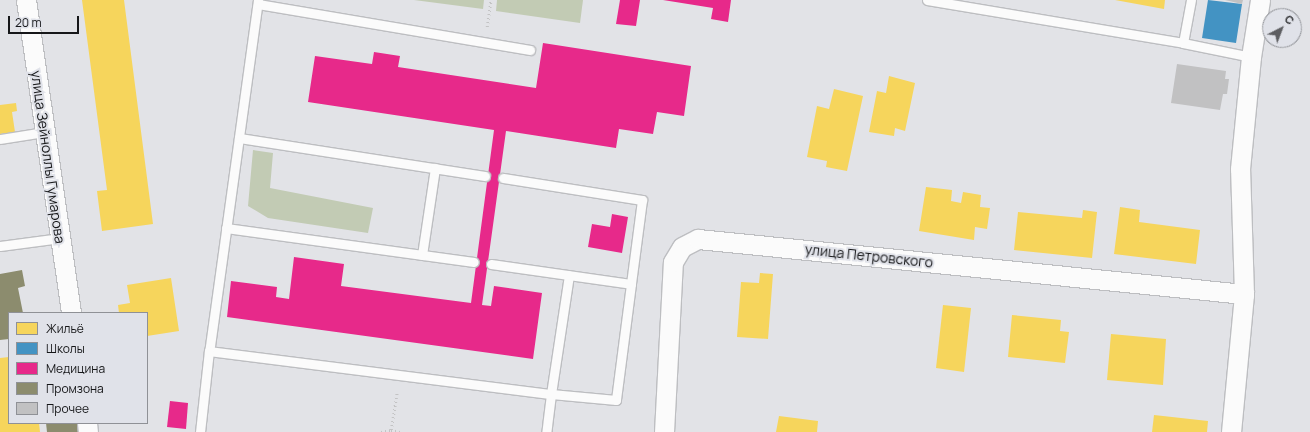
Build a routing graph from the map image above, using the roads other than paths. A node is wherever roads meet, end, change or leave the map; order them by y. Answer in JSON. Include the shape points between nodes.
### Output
{"nodes":[{"id":1,"x":26,"y":0,"type":"edge"},
{"id":2,"x":927,"y":0,"type":"edge"},
{"id":3,"x":1190,"y":0,"type":"edge"},
{"id":4,"x":1260,"y":0,"type":"edge"},
{"id":5,"x":258,"y":2,"type":"edge"},
{"id":6,"x":1183,"y":43,"type":"junction"},
{"id":7,"x":530,"y":50,"type":"dead end"},
{"id":8,"x":1251,"y":57,"type":"junction"},
{"id":9,"x":44,"y":132,"type":"junction"},
{"id":10,"x":239,"y":138,"type":"junction"},
{"id":11,"x":0,"y":139,"type":"edge"},
{"id":12,"x":434,"y":168,"type":"junction"},
{"id":13,"x":485,"y":176,"type":"dead end"},
{"id":14,"x":503,"y":178,"type":"dead end"},
{"id":15,"x":226,"y":228,"type":"junction"},
{"id":16,"x":60,"y":238,"type":"junction"},
{"id":17,"x":0,"y":246,"type":"edge"},
{"id":18,"x":422,"y":255,"type":"junction"},
{"id":19,"x":474,"y":262,"type":"dead end"},
{"id":20,"x":491,"y":264,"type":"dead end"},
{"id":21,"x":569,"y":275,"type":"junction"},
{"id":22,"x":631,"y":284,"type":"junction"},
{"id":23,"x":1244,"y":294,"type":"junction"},
{"id":24,"x":71,"y":312,"type":"edge"},
{"id":25,"x":209,"y":351,"type":"junction"},
{"id":26,"x":551,"y":394,"type":"junction"},
{"id":27,"x":200,"y":432,"type":"edge"},
{"id":28,"x":546,"y":432,"type":"edge"},
{"id":29,"x":664,"y":432,"type":"edge"},
{"id":30,"x":1231,"y":432,"type":"edge"}],
"edges":[{"from":1,"to":9,"type":"street","name":"улица Зейноллы Гумарова"},
{"from":2,"to":6,"type":"lane"},
{"from":3,"to":6,"type":"lane"},
{"from":4,"to":8,"type":"street"},
{"from":5,"to":7,"type":"lane"},
{"from":5,"to":10,"type":"lane"},
{"from":6,"to":8,"type":"lane"},
{"from":8,"to":23,"type":"street","via":[[1240,169]]},
{"from":9,"to":11,"type":"lane"},
{"from":9,"to":16,"type":"street","name":"улица Зейноллы Гумарова"},
{"from":10,"to":12,"type":"lane"},
{"from":10,"to":15,"type":"lane"},
{"from":12,"to":13,"type":"lane"},
{"from":12,"to":18,"type":"lane"},
{"from":14,"to":22,"type":"lane","via":[[642,200]]},
{"from":15,"to":18,"type":"lane"},
{"from":15,"to":25,"type":"lane"},
{"from":16,"to":17,"type":"lane"},
{"from":16,"to":24,"type":"street","name":"улица Зейноллы Гумарова"},
{"from":18,"to":19,"type":"lane"},
{"from":20,"to":21,"type":"lane"},
{"from":21,"to":22,"type":"lane"},
{"from":21,"to":26,"type":"lane"},
{"from":22,"to":26,"type":"lane","via":[[616,400]]},
{"from":23,"to":29,"type":"street","name":"улица Петровского","via":[[698,239],[682,247],[673,262]]},
{"from":23,"to":30,"type":"street"},
{"from":25,"to":26,"type":"lane"},
{"from":25,"to":27,"type":"lane"},
{"from":26,"to":28,"type":"lane"}]}
